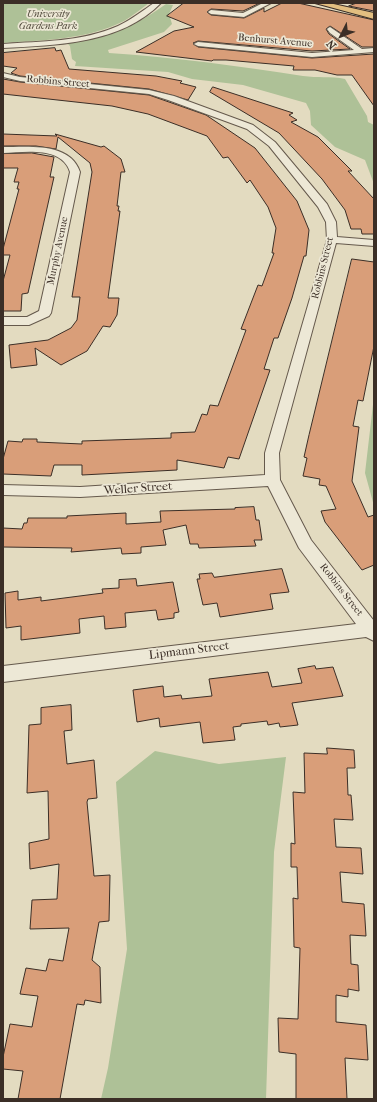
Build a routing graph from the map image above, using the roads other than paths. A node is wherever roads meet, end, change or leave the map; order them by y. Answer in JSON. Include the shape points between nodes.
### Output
{"nodes":[{"id":1,"x":158,"y":3,"type":"edge"},
{"id":2,"x":268,"y":3,"type":"edge"},
{"id":3,"x":319,"y":3,"type":"edge"},
{"id":4,"x":333,"y":4,"type":"edge"},
{"id":5,"x":211,"y":12,"type":"dead end"},
{"id":6,"x":374,"y":13,"type":"edge"},
{"id":7,"x":374,"y":16,"type":"edge"},
{"id":8,"x":330,"y":29,"type":"dead end"},
{"id":9,"x":198,"y":44,"type":"dead end"},
{"id":10,"x":3,"y":46,"type":"edge"},
{"id":11,"x":374,"y":50,"type":"edge"},
{"id":12,"x":360,"y":51,"type":"junction"},
{"id":13,"x":3,"y":75,"type":"edge"},
{"id":14,"x":3,"y":150,"type":"edge"},
{"id":15,"x":332,"y":240,"type":"junction"},
{"id":16,"x":374,"y":243,"type":"edge"},
{"id":17,"x":3,"y":321,"type":"edge"},
{"id":18,"x":273,"y":480,"type":"junction"},
{"id":19,"x":3,"y":490,"type":"edge"},
{"id":20,"x":373,"y":631,"type":"edge"},
{"id":21,"x":3,"y":674,"type":"edge"}],
"edges":[{"from":1,"to":10,"type":"street","via":[[130,22],[101,34],[55,42]]},
{"from":2,"to":5,"type":"street","via":[[244,15]]},
{"from":3,"to":4,"type":"main road"},
{"from":4,"to":6,"type":"main road"},
{"from":4,"to":7,"type":"main road"},
{"from":8,"to":12,"type":"street"},
{"from":9,"to":12,"type":"street","name":"Benhurst Avenue","via":[[312,55]]},
{"from":11,"to":12,"type":"street","name":"Benhurst Avenue"},
{"from":13,"to":15,"type":"street","name":"Robbins Street","via":[[20,79],[149,92],[250,127],[272,144],[323,206],[331,222]]},
{"from":14,"to":17,"type":"street","name":"Murphy Avenue","via":[[53,152],[71,160],[75,172],[45,313],[24,321]]},
{"from":15,"to":16,"type":"street"},
{"from":15,"to":18,"type":"street","name":"Robbins Street","via":[[272,453]]},
{"from":18,"to":19,"type":"street","name":"Weller Street","via":[[80,492]]},
{"from":18,"to":20,"type":"street","name":"Robbins Street","via":[[305,544]]},
{"from":20,"to":21,"type":"street","name":"Lipmann Street"}]}
